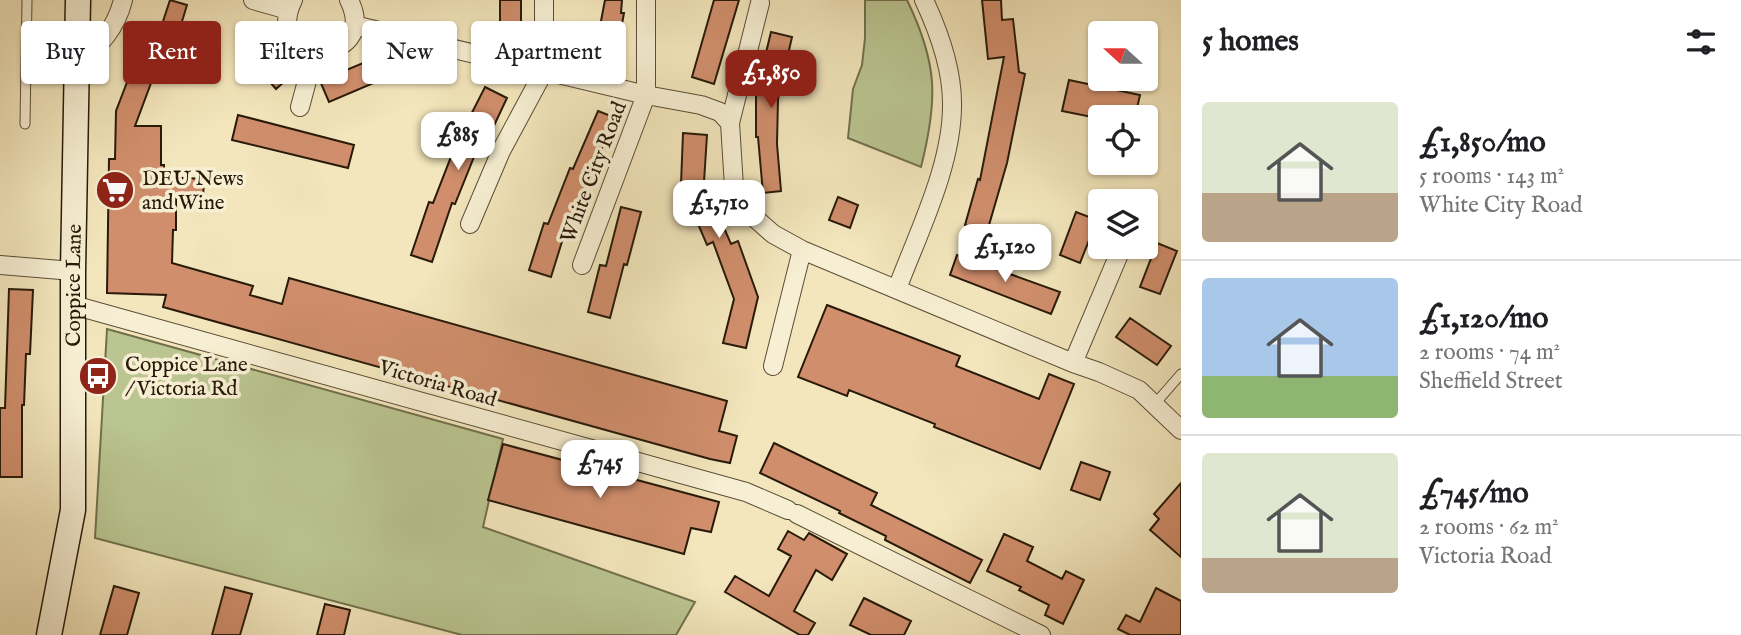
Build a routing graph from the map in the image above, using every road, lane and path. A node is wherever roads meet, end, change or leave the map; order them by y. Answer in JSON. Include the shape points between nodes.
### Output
{"nodes":[{"id":1,"x":27,"y":0,"type":"edge"},
{"id":2,"x":78,"y":0,"type":"edge"},
{"id":3,"x":123,"y":0,"type":"edge"},
{"id":4,"x":253,"y":0,"type":"edge"},
{"id":5,"x":349,"y":0,"type":"edge"},
{"id":6,"x":544,"y":0,"type":"edge"},
{"id":7,"x":646,"y":0,"type":"edge"},
{"id":8,"x":924,"y":0,"type":"edge"},
{"id":9,"x":760,"y":3,"type":"dead end"},
{"id":10,"x":291,"y":5,"type":"edge"},
{"id":11,"x":78,"y":21,"type":"edge"},
{"id":12,"x":544,"y":21,"type":"edge"},
{"id":13,"x":355,"y":25,"type":"junction"},
{"id":14,"x":109,"y":33,"type":"edge"},
{"id":15,"x":348,"y":38,"type":"edge"},
{"id":16,"x":471,"y":53,"type":"edge"},
{"id":17,"x":77,"y":84,"type":"edge"},
{"id":18,"x":306,"y":84,"type":"edge"},
{"id":19,"x":537,"y":84,"type":"edge"},
{"id":20,"x":599,"y":84,"type":"edge"},
{"id":21,"x":646,"y":95,"type":"junction"},
{"id":22,"x":300,"y":107,"type":"dead end"},
{"id":23,"x":730,"y":123,"type":"junction"},
{"id":24,"x":26,"y":124,"type":"dead end"},
{"id":25,"x":470,"y":224,"type":"dead end"},
{"id":26,"x":803,"y":250,"type":"junction"},
{"id":27,"x":1117,"y":259,"type":"edge"},
{"id":28,"x":0,"y":265,"type":"edge"},
{"id":29,"x":582,"y":265,"type":"dead end"},
{"id":30,"x":73,"y":271,"type":"junction"},
{"id":31,"x":897,"y":289,"type":"junction"},
{"id":32,"x":73,"y":305,"type":"junction"},
{"id":33,"x":1073,"y":363,"type":"junction"},
{"id":34,"x":773,"y":366,"type":"dead end"},
{"id":35,"x":1181,"y":374,"type":"edge"},
{"id":36,"x":1154,"y":405,"type":"junction"},
{"id":37,"x":1181,"y":430,"type":"edge"},
{"id":38,"x":49,"y":635,"type":"edge"},
{"id":39,"x":1041,"y":635,"type":"edge"}],
"edges":[{"from":1,"to":24,"type":"lane"},
{"from":2,"to":11,"type":"street","name":"Coppice Lane"},
{"from":3,"to":14,"type":"street"},
{"from":4,"to":10,"type":"street"},
{"from":5,"to":13,"type":"street"},
{"from":6,"to":12,"type":"street"},
{"from":7,"to":21,"type":"street","name":"White City Road"},
{"from":8,"to":31,"type":"street","via":[[939,31],[952,106],[937,183]]},
{"from":9,"to":23,"type":"street"},
{"from":13,"to":15,"type":"street"},
{"from":13,"to":16,"type":"street","name":"White City Road"},
{"from":17,"to":30,"type":"street","name":"Coppice Lane"},
{"from":18,"to":22,"type":"street"},
{"from":19,"to":25,"type":"street","via":[[501,151]]},
{"from":20,"to":21,"type":"street","name":"White City Road"},
{"from":21,"to":23,"type":"street","name":"White City Road","via":[[701,105],[720,112]]},
{"from":21,"to":29,"type":"street","name":"White City Road"},
{"from":23,"to":26,"type":"street","via":[[734,187],[739,198],[773,234]]},
{"from":26,"to":31,"type":"street"},
{"from":26,"to":34,"type":"street"},
{"from":27,"to":33,"type":"street"},
{"from":28,"to":30,"type":"street"},
{"from":30,"to":32,"type":"street","name":"Coppice Lane"},
{"from":31,"to":33,"type":"street"},
{"from":32,"to":38,"type":"street","name":"Coppice Lane","via":[[73,510]]},
{"from":32,"to":39,"type":"street","name":"Victoria Road","via":[[732,488],[793,512]]},
{"from":33,"to":36,"type":"street","via":[[1139,390]]},
{"from":35,"to":36,"type":"lane"},
{"from":36,"to":37,"type":"street"}]}
